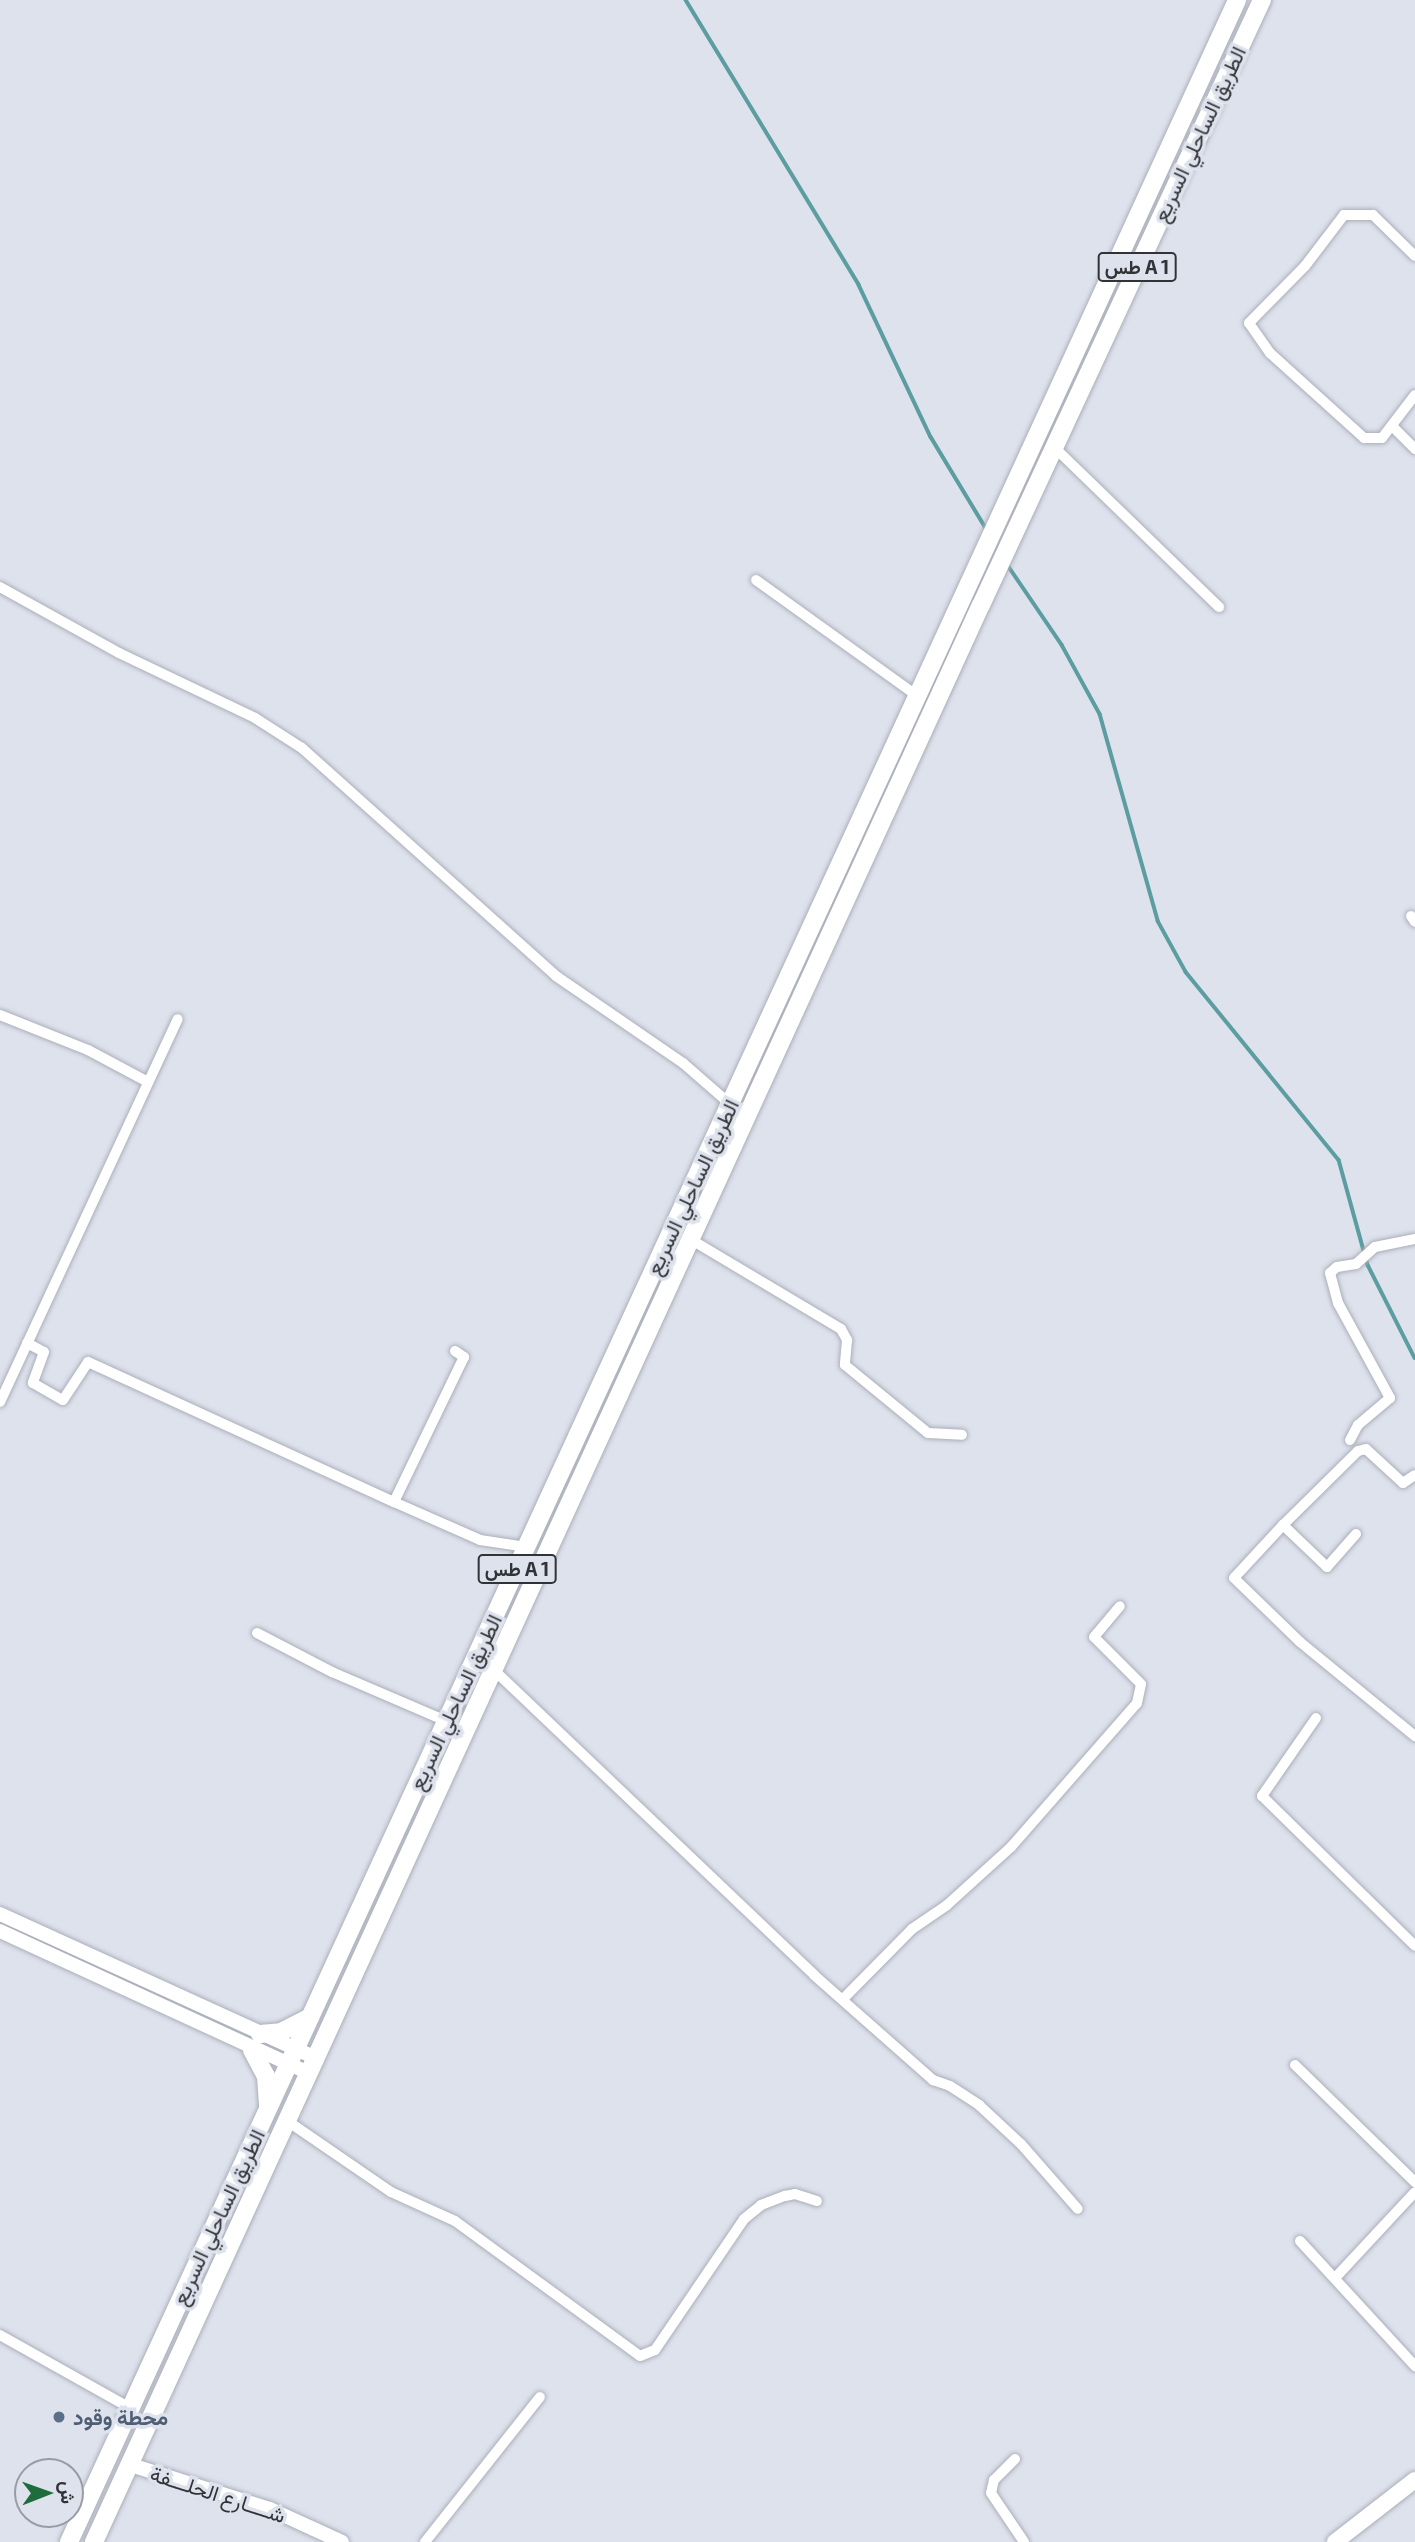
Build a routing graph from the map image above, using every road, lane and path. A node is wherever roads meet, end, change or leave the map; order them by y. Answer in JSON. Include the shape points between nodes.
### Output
{"nodes":[{"id":1,"x":1237,"y":0,"type":"edge"},
{"id":2,"x":1262,"y":0,"type":"edge"},
{"id":3,"x":1415,"y":256,"type":"edge"},
{"id":4,"x":1415,"y":395,"type":"edge"},
{"id":5,"x":1392,"y":426,"type":"junction"},
{"id":6,"x":1054,"y":447,"type":"junction"},
{"id":7,"x":1415,"y":449,"type":"edge"},
{"id":8,"x":1006,"y":531,"type":"junction"},
{"id":9,"x":755,"y":580,"type":"dead end"},
{"id":10,"x":0,"y":587,"type":"edge"},
{"id":11,"x":974,"y":601,"type":"junction"},
{"id":12,"x":1219,"y":607,"type":"dead end"},
{"id":13,"x":920,"y":697,"type":"junction"},
{"id":14,"x":0,"y":1016,"type":"edge"},
{"id":15,"x":178,"y":1019,"type":"dead end"},
{"id":16,"x":148,"y":1082,"type":"junction"},
{"id":17,"x":730,"y":1104,"type":"junction"},
{"id":18,"x":690,"y":1239,"type":"junction"},
{"id":19,"x":1415,"y":1240,"type":"edge"},
{"id":20,"x":27,"y":1343,"type":"junction"},
{"id":21,"x":455,"y":1351,"type":"dead end"},
{"id":22,"x":0,"y":1402,"type":"edge"},
{"id":23,"x":962,"y":1435,"type":"dead end"},
{"id":24,"x":1350,"y":1440,"type":"dead end"},
{"id":25,"x":1415,"y":1475,"type":"edge"},
{"id":26,"x":394,"y":1502,"type":"junction"},
{"id":27,"x":1283,"y":1525,"type":"junction"},
{"id":28,"x":1356,"y":1534,"type":"dead end"},
{"id":29,"x":527,"y":1547,"type":"junction"},
{"id":30,"x":1121,"y":1606,"type":"dead end"},
{"id":31,"x":257,"y":1633,"type":"dead end"},
{"id":32,"x":493,"y":1669,"type":"junction"},
{"id":33,"x":1316,"y":1718,"type":"dead end"},
{"id":34,"x":444,"y":1720,"type":"junction"},
{"id":35,"x":1415,"y":1736,"type":"edge"},
{"id":36,"x":0,"y":1914,"type":"edge"},
{"id":37,"x":0,"y":1931,"type":"edge"},
{"id":38,"x":1415,"y":1946,"type":"edge"},
{"id":39,"x":146,"y":1990,"type":"junction"},
{"id":40,"x":842,"y":1998,"type":"junction"},
{"id":41,"x":310,"y":2017,"type":"junction"},
{"id":42,"x":256,"y":2042,"type":"junction"},
{"id":43,"x":291,"y":2057,"type":"junction"},
{"id":44,"x":310,"y":2065,"type":"junction"},
{"id":45,"x":1294,"y":2065,"type":"dead end"},
{"id":46,"x":268,"y":2106,"type":"junction"},
{"id":47,"x":285,"y":2120,"type":"junction"},
{"id":48,"x":1415,"y":2182,"type":"edge"},
{"id":49,"x":1415,"y":2193,"type":"edge"},
{"id":50,"x":817,"y":2201,"type":"dead end"},
{"id":51,"x":1078,"y":2209,"type":"dead end"},
{"id":52,"x":1300,"y":2241,"type":"dead end"},
{"id":53,"x":1335,"y":2278,"type":"junction"},
{"id":54,"x":0,"y":2335,"type":"edge"},
{"id":55,"x":1415,"y":2366,"type":"edge"},
{"id":56,"x":540,"y":2397,"type":"dead end"},
{"id":57,"x":130,"y":2407,"type":"junction"},
{"id":58,"x":1016,"y":2459,"type":"dead end"},
{"id":59,"x":131,"y":2465,"type":"junction"},
{"id":60,"x":1415,"y":2480,"type":"edge"},
{"id":61,"x":69,"y":2542,"type":"edge"},
{"id":62,"x":94,"y":2542,"type":"edge"},
{"id":63,"x":342,"y":2542,"type":"edge"},
{"id":64,"x":425,"y":2542,"type":"edge"},
{"id":65,"x":1024,"y":2542,"type":"edge"},
{"id":66,"x":1335,"y":2542,"type":"edge"}],
"edges":[{"from":1,"to":8,"type":"highway","name":"الطريق الساحلي السريع","number":"طس A 1"},
{"from":2,"to":6,"type":"highway","name":"الطريق الساحلي السريع","number":"طس A 1"},
{"from":3,"to":5,"type":"street","via":[[1373,215],[1343,215],[1306,266],[1249,323],[1270,353],[1364,438],[1382,438]]},
{"from":4,"to":5,"type":"street"},
{"from":5,"to":7,"type":"street"},
{"from":6,"to":8,"type":"highway","name":"الطريق الساحلي السريع","number":"طس A 1"},
{"from":6,"to":12,"type":"street"},
{"from":8,"to":11,"type":"highway"},
{"from":9,"to":13,"type":"street"},
{"from":10,"to":17,"type":"street","via":[[119,653],[255,718],[302,748],[545,968],[683,1063]]},
{"from":11,"to":13,"type":"highway","name":"الطريق الساحلي السريع","number":"طس A 1"},
{"from":11,"to":18,"type":"highway","name":"الطريق الساحلي السريع","number":"طس A 1"},
{"from":13,"to":17,"type":"highway","name":"الطريق الساحلي السريع","number":"طس A 1"},
{"from":14,"to":16,"type":"street","via":[[88,1050]]},
{"from":15,"to":16,"type":"street"},
{"from":16,"to":20,"type":"street"},
{"from":17,"to":29,"type":"highway","name":"الطريق الساحلي السريع","number":"طس A 1"},
{"from":18,"to":23,"type":"street","via":[[841,1329],[847,1340],[845,1365],[928,1433]]},
{"from":18,"to":32,"type":"highway","name":"الطريق الساحلي السريع","number":"طس A 1"},
{"from":19,"to":24,"type":"street","via":[[1376,1247],[1356,1264],[1330,1273],[1338,1303],[1390,1398],[1368,1415]]},
{"from":20,"to":22,"type":"street"},
{"from":20,"to":26,"type":"street","via":[[44,1352],[33,1382],[63,1400],[88,1362]]},
{"from":21,"to":26,"type":"street","via":[[464,1357]]},
{"from":25,"to":27,"type":"street","via":[[1403,1483],[1366,1449],[1358,1451]]},
{"from":26,"to":29,"type":"street","via":[[480,1540]]},
{"from":27,"to":28,"type":"street","via":[[1327,1567]]},
{"from":27,"to":35,"type":"street","via":[[1234,1578],[1239,1587]]},
{"from":29,"to":34,"type":"highway","name":"الطريق الساحلي السريع","number":"طس A 1"},
{"from":30,"to":40,"type":"street","via":[[1094,1637],[1141,1684],[1137,1703],[1011,1847],[947,1905],[912,1929]]},
{"from":31,"to":34,"type":"street","via":[[332,1672]]},
{"from":32,"to":40,"type":"street","via":[[659,1831]]},
{"from":32,"to":44,"type":"highway","name":"الطريق الساحلي السريع","number":"طس A 1"},
{"from":33,"to":38,"type":"street","via":[[1262,1796]]},
{"from":34,"to":41,"type":"highway","name":"الطريق الساحلي السريع","number":"طس A 1"},
{"from":36,"to":39,"type":"street"},
{"from":37,"to":39,"type":"street"},
{"from":39,"to":42,"type":"street"},
{"from":40,"to":51,"type":"street","via":[[933,2080],[979,2105],[1021,2144]]},
{"from":41,"to":42,"type":"highway"},
{"from":41,"to":43,"type":"highway","name":"الطريق الساحلي السريع","number":"طس A 1"},
{"from":42,"to":43,"type":"street"},
{"from":42,"to":46,"type":"highway","via":[[266,2076]]},
{"from":43,"to":44,"type":"street"},
{"from":43,"to":46,"type":"highway","name":"الطريق الساحلي السريع","number":"طس A 1"},
{"from":44,"to":47,"type":"highway","name":"الطريق الساحلي السريع","number":"طس A 1"},
{"from":45,"to":48,"type":"street"},
{"from":46,"to":57,"type":"highway","name":"الطريق الساحلي السريع","number":"طس A 1"},
{"from":47,"to":50,"type":"street","via":[[391,2192],[455,2221],[640,2356],[655,2350],[744,2219],[761,2205],[785,2196],[795,2194]]},
{"from":47,"to":59,"type":"highway","name":"الطريق الساحلي السريع","number":"طس A 1"},
{"from":49,"to":53,"type":"street"},
{"from":52,"to":53,"type":"street"},
{"from":53,"to":55,"type":"street"},
{"from":54,"to":57,"type":"street"},
{"from":56,"to":64,"type":"street"},
{"from":57,"to":61,"type":"highway","name":"الطريق الساحلي السريع","number":"طس A 1"},
{"from":58,"to":65,"type":"street","via":[[993,2480],[991,2493]]},
{"from":59,"to":62,"type":"highway","name":"الطريق الساحلي السريع","number":"طس A 1"},
{"from":59,"to":63,"type":"street","name":"شــــارع الحلـــفة","via":[[270,2509]]},
{"from":60,"to":66,"type":"main road"}]}
